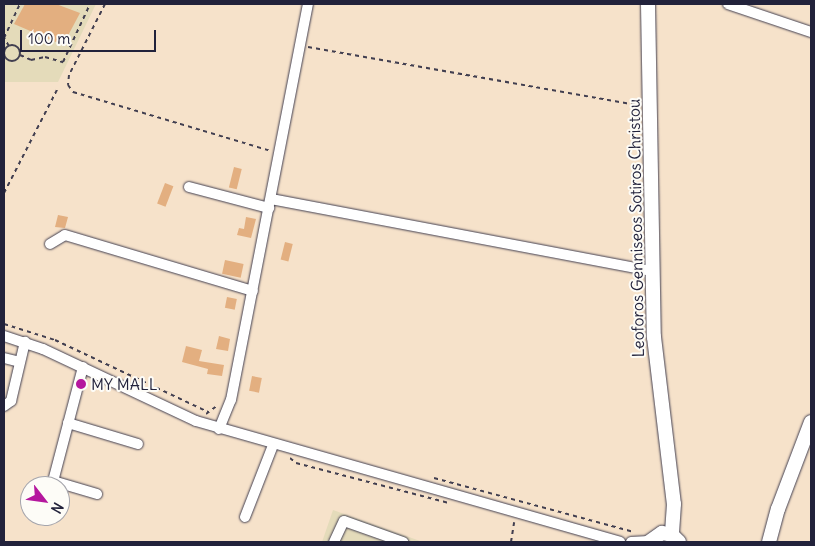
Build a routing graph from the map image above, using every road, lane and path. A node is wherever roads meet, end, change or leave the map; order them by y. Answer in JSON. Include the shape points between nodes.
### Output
{"nodes":[{"id":1,"x":20,"y":4,"type":"edge"},
{"id":2,"x":90,"y":4,"type":"edge"},
{"id":3,"x":105,"y":4,"type":"edge"},
{"id":4,"x":308,"y":4,"type":"edge"},
{"id":5,"x":648,"y":4,"type":"edge"},
{"id":6,"x":728,"y":4,"type":"edge"},
{"id":7,"x":811,"y":32,"type":"edge"},
{"id":8,"x":9,"y":46,"type":"junction"},
{"id":9,"x":300,"y":46,"type":"junction"},
{"id":10,"x":20,"y":55,"type":"junction"},
{"id":11,"x":5,"y":58,"type":"edge"},
{"id":12,"x":57,"y":90,"type":"dead end"},
{"id":13,"x":650,"y":107,"type":"junction"},
{"id":14,"x":279,"y":154,"type":"junction"},
{"id":15,"x":188,"y":188,"type":"dead end"},
{"id":16,"x":4,"y":193,"type":"edge"},
{"id":17,"x":270,"y":203,"type":"junction"},
{"id":18,"x":50,"y":244,"type":"dead end"},
{"id":19,"x":652,"y":271,"type":"junction"},
{"id":20,"x":253,"y":291,"type":"junction"},
{"id":21,"x":4,"y":324,"type":"edge"},
{"id":22,"x":4,"y":336,"type":"edge"},
{"id":23,"x":25,"y":342,"type":"junction"},
{"id":24,"x":4,"y":358,"type":"edge"},
{"id":25,"x":20,"y":362,"type":"junction"},
{"id":26,"x":82,"y":367,"type":"junction"},
{"id":27,"x":218,"y":405,"type":"dead end"},
{"id":28,"x":4,"y":406,"type":"edge"},
{"id":29,"x":811,"y":422,"type":"edge"},
{"id":30,"x":68,"y":423,"type":"junction"},
{"id":31,"x":219,"y":429,"type":"junction"},
{"id":32,"x":138,"y":444,"type":"dead end"},
{"id":33,"x":273,"y":445,"type":"junction"},
{"id":34,"x":434,"y":478,"type":"dead end"},
{"id":35,"x":96,"y":494,"type":"dead end"},
{"id":36,"x":245,"y":517,"type":"dead end"},
{"id":37,"x":514,"y":519,"type":"dead end"},
{"id":38,"x":671,"y":537,"type":"edge"},
{"id":39,"x":645,"y":539,"type":"edge"},
{"id":40,"x":334,"y":542,"type":"edge"},
{"id":41,"x":403,"y":542,"type":"edge"},
{"id":42,"x":511,"y":542,"type":"edge"},
{"id":43,"x":620,"y":542,"type":"edge"},
{"id":44,"x":631,"y":542,"type":"edge"},
{"id":45,"x":769,"y":542,"type":"edge"}],
"edges":[{"from":1,"to":8,"type":"path","via":[[4,38]]},
{"from":2,"to":10,"type":"path","via":[[62,62],[45,57],[32,60]]},
{"from":3,"to":14,"type":"path","via":[[69,75],[68,85],[72,92]]},
{"from":4,"to":9,"type":"street"},
{"from":5,"to":13,"type":"main road","name":"Leoforos Genniseos Sotiros Christou"},
{"from":6,"to":7,"type":"street"},
{"from":8,"to":10,"type":"path","via":[[16,46]]},
{"from":8,"to":11,"type":"path"},
{"from":9,"to":13,"type":"path"},
{"from":9,"to":14,"type":"street"},
{"from":10,"to":11,"type":"path","via":[[12,61]]},
{"from":12,"to":16,"type":"path"},
{"from":13,"to":19,"type":"main road","name":"Leoforos Genniseos Sotiros Christou"},
{"from":14,"to":17,"type":"street"},
{"from":15,"to":17,"type":"street"},
{"from":17,"to":19,"type":"street"},
{"from":17,"to":20,"type":"street"},
{"from":18,"to":20,"type":"street","via":[[65,235]]},
{"from":19,"to":38,"type":"main road","name":"Leoforos Genniseos Sotiros Christou","via":[[654,337],[674,511]]},
{"from":20,"to":31,"type":"street","via":[[231,400]]},
{"from":21,"to":27,"type":"path","via":[[55,340],[208,412]]},
{"from":22,"to":23,"type":"street"},
{"from":23,"to":25,"type":"street"},
{"from":23,"to":26,"type":"street"},
{"from":24,"to":25,"type":"street"},
{"from":25,"to":28,"type":"street","via":[[11,401]]},
{"from":26,"to":30,"type":"street"},
{"from":26,"to":31,"type":"street"},
{"from":29,"to":45,"type":"main road"},
{"from":30,"to":32,"type":"street"},
{"from":30,"to":35,"type":"street","via":[[53,481]]},
{"from":31,"to":33,"type":"street"},
{"from":33,"to":36,"type":"street"},
{"from":33,"to":43,"type":"street"},
{"from":34,"to":39,"type":"path"},
{"from":37,"to":42,"type":"path"},
{"from":38,"to":39,"type":"main road"},
{"from":39,"to":44,"type":"street"},
{"from":40,"to":41,"type":"street","via":[[342,521]]}]}
